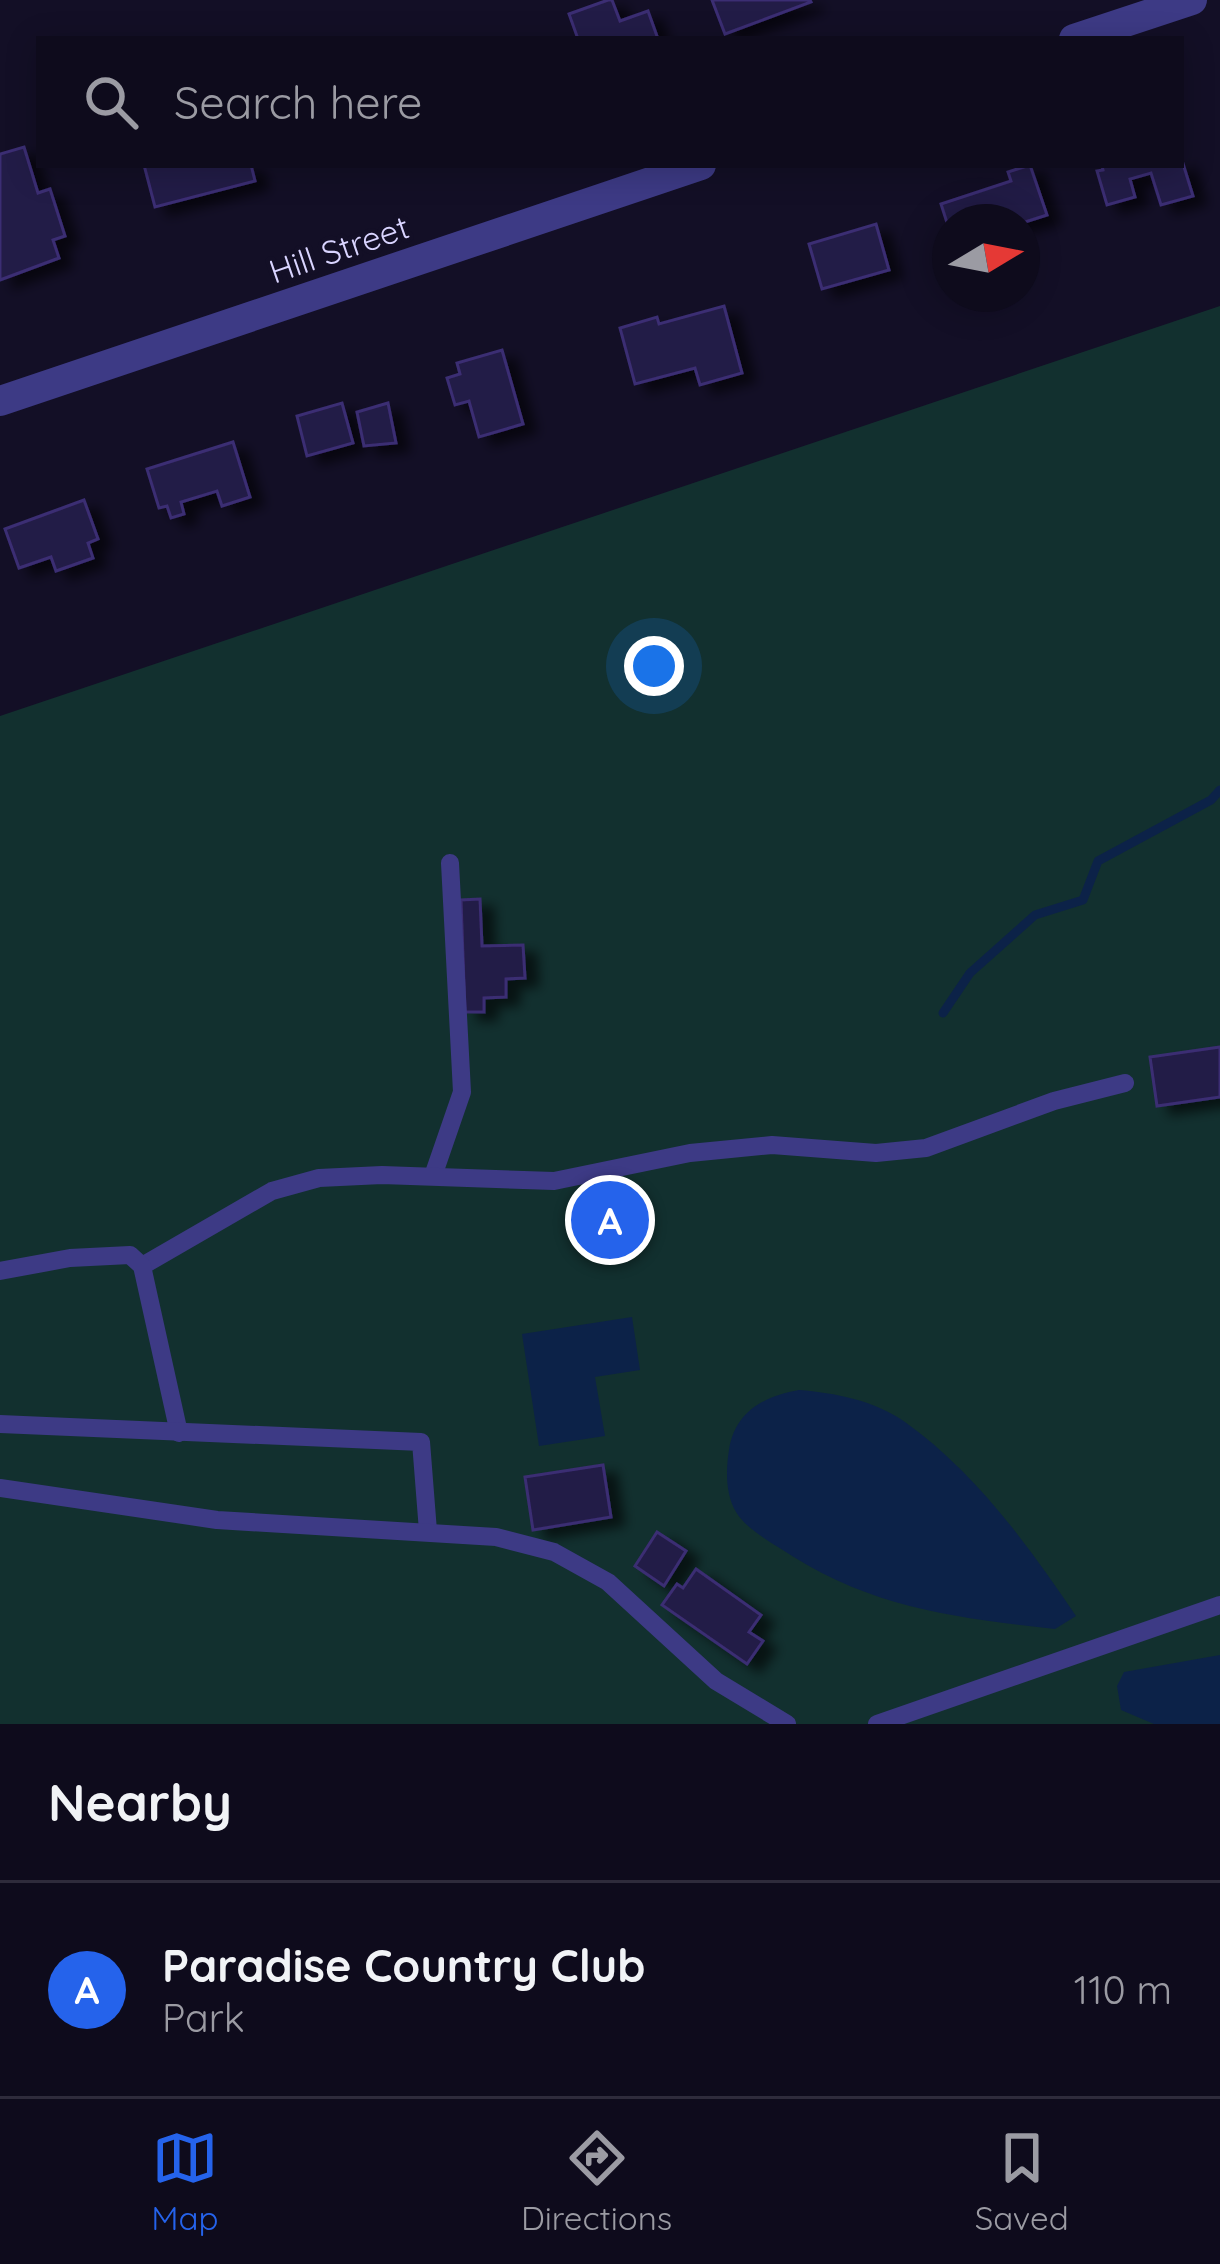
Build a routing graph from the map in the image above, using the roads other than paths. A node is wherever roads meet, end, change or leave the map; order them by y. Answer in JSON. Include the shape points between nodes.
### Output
{"nodes":[{"id":1,"x":1192,"y":0,"type":"edge"},
{"id":2,"x":1083,"y":36,"type":"edge"},
{"id":3,"x":692,"y":168,"type":"edge"},
{"id":4,"x":0,"y":401,"type":"edge"},
{"id":5,"x":450,"y":863,"type":"dead end"},
{"id":6,"x":1125,"y":1083,"type":"dead end"},
{"id":7,"x":433,"y":1176,"type":"junction"},
{"id":8,"x":142,"y":1266,"type":"junction"},
{"id":9,"x":0,"y":1271,"type":"edge"},
{"id":10,"x":0,"y":1424,"type":"edge"},
{"id":11,"x":179,"y":1433,"type":"junction"},
{"id":12,"x":0,"y":1488,"type":"edge"},
{"id":13,"x":428,"y":1531,"type":"junction"},
{"id":14,"x":1220,"y":1605,"type":"edge"},
{"id":15,"x":778,"y":1723,"type":"edge"},
{"id":16,"x":877,"y":1724,"type":"edge"}],
"edges":[{"from":1,"to":2,"type":"street"},
{"from":3,"to":4,"type":"street","name":"Hill Street"},
{"from":5,"to":7,"type":"lane","via":[[462,1092]]},
{"from":6,"to":7,"type":"lane","via":[[926,1148],[772,1145],[554,1180]]},
{"from":7,"to":8,"type":"lane","via":[[319,1178],[272,1191]]},
{"from":8,"to":9,"type":"lane","via":[[112,1253]]},
{"from":8,"to":11,"type":"lane"},
{"from":10,"to":11,"type":"lane"},
{"from":11,"to":13,"type":"lane","via":[[421,1442]]},
{"from":12,"to":13,"type":"lane","via":[[217,1520]]},
{"from":13,"to":15,"type":"lane","via":[[554,1552],[608,1582],[716,1681]]},
{"from":14,"to":16,"type":"lane"}]}
